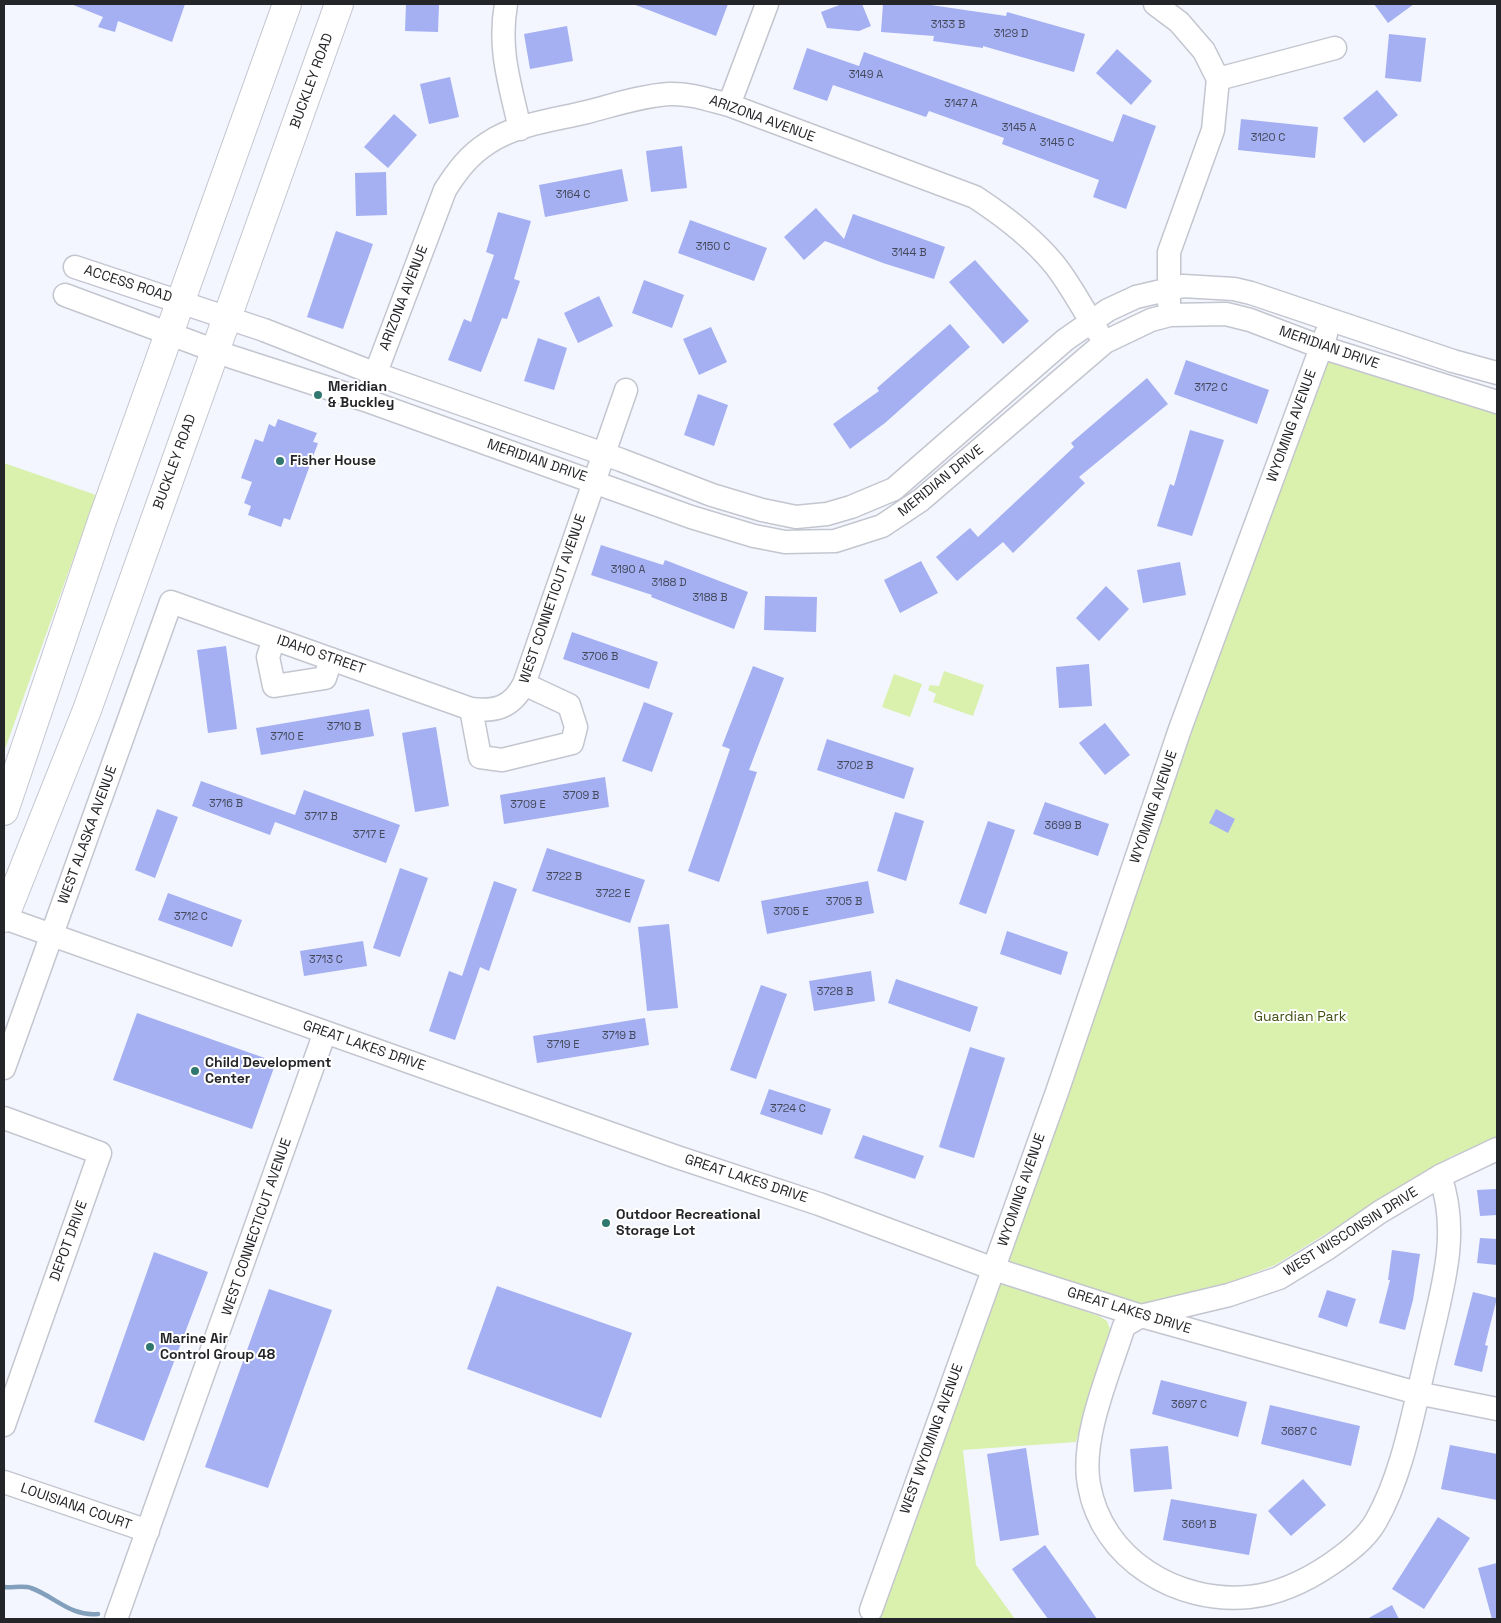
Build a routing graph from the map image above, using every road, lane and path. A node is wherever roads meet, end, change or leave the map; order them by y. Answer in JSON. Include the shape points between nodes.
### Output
{"nodes":[{"id":1,"x":287,"y":4,"type":"edge"},
{"id":2,"x":339,"y":4,"type":"edge"},
{"id":3,"x":506,"y":4,"type":"edge"},
{"id":4,"x":767,"y":4,"type":"edge"},
{"id":5,"x":1155,"y":4,"type":"edge"},
{"id":6,"x":1335,"y":48,"type":"dead end"},
{"id":7,"x":1218,"y":79,"type":"junction"},
{"id":8,"x":729,"y":105,"type":"junction"},
{"id":9,"x":520,"y":129,"type":"junction"},
{"id":10,"x":74,"y":267,"type":"dead end"},
{"id":11,"x":1168,"y":289,"type":"junction"},
{"id":12,"x":65,"y":295,"type":"dead end"},
{"id":13,"x":181,"y":301,"type":"junction"},
{"id":14,"x":1170,"y":315,"type":"junction"},
{"id":15,"x":226,"y":317,"type":"junction"},
{"id":16,"x":1090,"y":320,"type":"junction"},
{"id":17,"x":1331,"y":320,"type":"junction"},
{"id":18,"x":169,"y":334,"type":"junction"},
{"id":19,"x":1105,"y":342,"type":"junction"},
{"id":20,"x":1321,"y":347,"type":"junction"},
{"id":21,"x":214,"y":350,"type":"junction"},
{"id":22,"x":1497,"y":373,"type":"edge"},
{"id":23,"x":376,"y":374,"type":"junction"},
{"id":24,"x":626,"y":390,"type":"dead end"},
{"id":25,"x":365,"y":400,"type":"junction"},
{"id":26,"x":1497,"y":402,"type":"edge"},
{"id":27,"x":604,"y":454,"type":"junction"},
{"id":28,"x":594,"y":481,"type":"junction"},
{"id":29,"x":171,"y":602,"type":"joint"},
{"id":30,"x":274,"y":639,"type":"junction"},
{"id":31,"x":331,"y":659,"type":"junction"},
{"id":32,"x":524,"y":684,"type":"junction"},
{"id":33,"x":471,"y":709,"type":"junction"},
{"id":34,"x":4,"y":811,"type":"edge"},
{"id":35,"x":4,"y":918,"type":"edge"},
{"id":36,"x":52,"y":936,"type":"junction"},
{"id":37,"x":325,"y":1032,"type":"junction"},
{"id":38,"x":4,"y":1068,"type":"edge"},
{"id":39,"x":4,"y":1118,"type":"edge"},
{"id":40,"x":1497,"y":1149,"type":"edge"},
{"id":41,"x":1440,"y":1176,"type":"junction"},
{"id":42,"x":994,"y":1269,"type":"junction"},
{"id":43,"x":1141,"y":1316,"type":"junction"},
{"id":44,"x":1418,"y":1393,"type":"junction"},
{"id":45,"x":1497,"y":1409,"type":"edge"},
{"id":46,"x":4,"y":1425,"type":"edge"},
{"id":47,"x":4,"y":1482,"type":"edge"},
{"id":48,"x":148,"y":1532,"type":"junction"},
{"id":49,"x":871,"y":1610,"type":"dead end"},
{"id":50,"x":116,"y":1619,"type":"edge"}],
"edges":[{"from":1,"to":13,"type":"highway"},
{"from":2,"to":15,"type":"highway","name":"BUCKLEY ROAD"},
{"from":3,"to":9,"type":"street","via":[[503,52]]},
{"from":4,"to":8,"type":"street"},
{"from":5,"to":7,"type":"street","via":[[1180,22],[1204,51]]},
{"from":6,"to":7,"type":"street"},
{"from":7,"to":11,"type":"street","via":[[1213,130],[1169,252]]},
{"from":8,"to":9,"type":"street","name":"ARIZONA AVENUE","via":[[695,96],[670,94]]},
{"from":8,"to":16,"type":"street","name":"ARIZONA AVENUE","via":[[974,197],[1029,237],[1054,264]]},
{"from":9,"to":23,"type":"street","name":"ARIZONA AVENUE","via":[[490,141],[474,153],[445,190]]},
{"from":10,"to":13,"type":"street","name":"ACCESS ROAD"},
{"from":11,"to":14,"type":"street"},
{"from":11,"to":16,"type":"street","name":"MERIDIAN DRIVE","via":[[1136,297]]},
{"from":11,"to":17,"type":"street","name":"MERIDIAN DRIVE","via":[[1183,286],[1234,289]]},
{"from":12,"to":18,"type":"street"},
{"from":13,"to":15,"type":"street","name":"ACCESS ROAD"},
{"from":13,"to":18,"type":"highway"},
{"from":14,"to":19,"type":"street","name":"MERIDIAN DRIVE","via":[[1151,320]]},
{"from":14,"to":20,"type":"street","name":"MERIDIAN DRIVE","via":[[1226,314]]},
{"from":15,"to":21,"type":"highway","name":"BUCKLEY ROAD"},
{"from":15,"to":23,"type":"street","name":"MERIDIAN DRIVE"},
{"from":16,"to":19,"type":"street","name":"ARIZONA AVENUE"},
{"from":16,"to":27,"type":"street","name":"MERIDIAN DRIVE","via":[[894,489],[827,514],[796,517],[762,510],[712,495]]},
{"from":17,"to":20,"type":"street","name":"WYOMING AVENUE"},
{"from":17,"to":22,"type":"street","name":"MERIDIAN DRIVE"},
{"from":18,"to":21,"type":"street","name":"MERIDIAN DRIVE"},
{"from":18,"to":34,"type":"highway"},
{"from":19,"to":28,"type":"street","name":"MERIDIAN DRIVE","via":[[921,500],[882,526],[835,541],[785,542],[754,536],[691,517]]},
{"from":20,"to":26,"type":"street","name":"MERIDIAN DRIVE"},
{"from":20,"to":42,"type":"street","name":"WYOMING AVENUE","via":[[1180,729]]},
{"from":21,"to":25,"type":"street","name":"MERIDIAN DRIVE"},
{"from":21,"to":35,"type":"highway","name":"BUCKLEY ROAD","via":[[87,710]]},
{"from":23,"to":25,"type":"street","name":"ARIZONA AVENUE"},
{"from":23,"to":27,"type":"street","name":"MERIDIAN DRIVE"},
{"from":24,"to":27,"type":"street","name":"WEST CONNETICUT AVENUE"},
{"from":25,"to":28,"type":"street","name":"MERIDIAN DRIVE"},
{"from":27,"to":28,"type":"street","name":"WEST CONNETICUT AVENUE"},
{"from":28,"to":32,"type":"street","name":"WEST CONNETICUT AVENUE"},
{"from":29,"to":30,"type":"street","name":"IDAHO STREET"},
{"from":29,"to":36,"type":"street","name":"WEST ALASKA AVENUE"},
{"from":30,"to":31,"type":"street","name":"IDAHO STREET"},
{"from":30,"to":31,"type":"street","via":[[268,657],[274,686],[325,678]]},
{"from":31,"to":33,"type":"street","name":"IDAHO STREET"},
{"from":32,"to":33,"type":"street","name":"WEST CONNETICUT AVENUE","via":[[517,697],[503,706],[486,711]]},
{"from":32,"to":33,"type":"street","via":[[569,705],[576,727],[572,743],[502,760],[480,757]]},
{"from":35,"to":36,"type":"street","name":"GREAT LAKES DRIVE"},
{"from":36,"to":37,"type":"street","name":"GREAT LAKES DRIVE"},
{"from":36,"to":38,"type":"street","name":"WEST ALASKA AVENUE"},
{"from":37,"to":42,"type":"street","name":"GREAT LAKES DRIVE","via":[[819,1204]]},
{"from":37,"to":48,"type":"street","name":"WEST CONNECTICUT AVENUE"},
{"from":39,"to":46,"type":"street","name":"DEPOT DRIVE","via":[[100,1153]]},
{"from":40,"to":41,"type":"street","name":"WEST WISCONSIN DRIVE"},
{"from":41,"to":43,"type":"street","name":"WEST WISCONSIN DRIVE","via":[[1279,1278],[1229,1296]]},
{"from":41,"to":44,"type":"street","via":[[1448,1204],[1450,1247]]},
{"from":42,"to":43,"type":"street","name":"GREAT LAKES DRIVE"},
{"from":42,"to":49,"type":"street","name":"WEST WYOMING AVENUE"},
{"from":43,"to":44,"type":"street","name":"GREAT LAKES DRIVE"},
{"from":43,"to":44,"type":"street","via":[[1124,1326],[1093,1424],[1087,1453],[1089,1486],[1109,1536],[1124,1554],[1142,1570],[1192,1591],[1223,1597],[1250,1597],[1279,1591],[1309,1579],[1348,1553],[1375,1523],[1395,1480]]},
{"from":44,"to":45,"type":"street","name":"GREAT LAKES DRIVE"},
{"from":47,"to":48,"type":"street","name":"LOUISIANA COURT"},
{"from":48,"to":50,"type":"street","name":"WEST CONNECTICUT AVENUE"}]}
